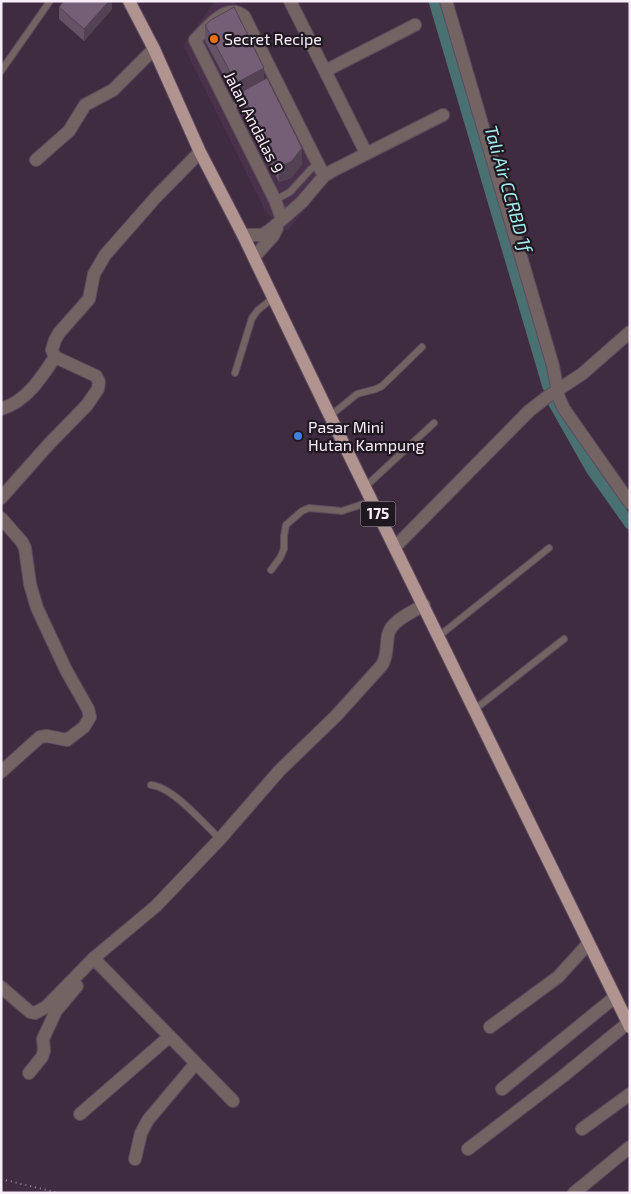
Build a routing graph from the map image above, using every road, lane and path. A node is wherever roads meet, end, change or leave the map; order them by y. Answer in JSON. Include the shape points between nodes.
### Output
{"nodes":[{"id":1,"x":50,"y":1,"type":"edge"},
{"id":2,"x":128,"y":1,"type":"edge"},
{"id":3,"x":290,"y":1,"type":"edge"},
{"id":4,"x":446,"y":1,"type":"edge"},
{"id":5,"x":416,"y":25,"type":"dead end"},
{"id":6,"x":154,"y":49,"type":"junction"},
{"id":7,"x":1,"y":71,"type":"edge"},
{"id":8,"x":325,"y":71,"type":"junction"},
{"id":9,"x":253,"y":95,"type":"edge"},
{"id":10,"x":229,"y":108,"type":"junction"},
{"id":11,"x":443,"y":115,"type":"dead end"},
{"id":12,"x":200,"y":152,"type":"junction"},
{"id":13,"x":366,"y":153,"type":"junction"},
{"id":14,"x":36,"y":160,"type":"dead end"},
{"id":15,"x":318,"y":164,"type":"junction"},
{"id":16,"x":324,"y":176,"type":"junction"},
{"id":17,"x":275,"y":200,"type":"junction"},
{"id":18,"x":282,"y":219,"type":"junction"},
{"id":19,"x":244,"y":235,"type":"junction"},
{"id":20,"x":254,"y":257,"type":"junction"},
{"id":21,"x":273,"y":298,"type":"junction"},
{"id":22,"x":630,"y":332,"type":"edge"},
{"id":23,"x":422,"y":348,"type":"dead end"},
{"id":24,"x":55,"y":357,"type":"junction"},
{"id":25,"x":235,"y":373,"type":"dead end"},
{"id":26,"x":558,"y":390,"type":"junction"},
{"id":27,"x":1,"y":409,"type":"edge"},
{"id":28,"x":330,"y":416,"type":"junction"},
{"id":29,"x":434,"y":423,"type":"dead end"},
{"id":30,"x":365,"y":487,"type":"junction"},
{"id":31,"x":1,"y":498,"type":"edge"},
{"id":32,"x":372,"y":501,"type":"junction"},
{"id":33,"x":630,"y":503,"type":"edge"},
{"id":34,"x":1,"y":518,"type":"edge"},
{"id":35,"x":395,"y":547,"type":"junction"},
{"id":36,"x":549,"y":548,"type":"dead end"},
{"id":37,"x":271,"y":570,"type":"dead end"},
{"id":38,"x":424,"y":605,"type":"junction"},
{"id":39,"x":439,"y":636,"type":"junction"},
{"id":40,"x":564,"y":639,"type":"dead end"},
{"id":41,"x":474,"y":710,"type":"junction"},
{"id":42,"x":1,"y":772,"type":"edge"},
{"id":43,"x":151,"y":785,"type":"dead end"},
{"id":44,"x":220,"y":839,"type":"junction"},
{"id":45,"x":588,"y":944,"type":"junction"},
{"id":46,"x":97,"y":960,"type":"junction"},
{"id":47,"x":1,"y":987,"type":"edge"},
{"id":48,"x":615,"y":997,"type":"junction"},
{"id":49,"x":629,"y":1025,"type":"edge"},
{"id":50,"x":490,"y":1027,"type":"dead end"},
{"id":51,"x":169,"y":1037,"type":"junction"},
{"id":52,"x":195,"y":1064,"type":"junction"},
{"id":53,"x":29,"y":1073,"type":"dead end"},
{"id":54,"x":502,"y":1089,"type":"dead end"},
{"id":55,"x":630,"y":1094,"type":"edge"},
{"id":56,"x":233,"y":1101,"type":"dead end"},
{"id":57,"x":80,"y":1114,"type":"dead end"},
{"id":58,"x":582,"y":1129,"type":"dead end"},
{"id":59,"x":630,"y":1147,"type":"edge"},
{"id":60,"x":468,"y":1149,"type":"dead end"},
{"id":61,"x":135,"y":1159,"type":"dead end"},
{"id":62,"x":1,"y":1179,"type":"edge"},
{"id":63,"x":59,"y":1193,"type":"edge"},
{"id":64,"x":574,"y":1193,"type":"edge"}],
"edges":[{"from":1,"to":7,"type":"lane"},
{"from":2,"to":6,"type":"main road","number":"175"},
{"from":3,"to":8,"type":"street"},
{"from":4,"to":26,"type":"street"},
{"from":5,"to":8,"type":"street"},
{"from":6,"to":12,"type":"main road","number":"175"},
{"from":6,"to":14,"type":"street","via":[[112,90],[85,105],[69,131]]},
{"from":8,"to":13,"type":"street"},
{"from":9,"to":10,"type":"lane"},
{"from":10,"to":15,"type":"street","name":"Jalan Andalas 9","via":[[195,40],[226,12],[235,11],[244,16],[273,85]]},
{"from":10,"to":17,"type":"street","name":"Jalan Andalas 9"},
{"from":11,"to":13,"type":"street"},
{"from":12,"to":19,"type":"main road","number":"175"},
{"from":12,"to":24,"type":"street","via":[[105,255],[94,274],[89,299],[54,340],[52,350]]},
{"from":13,"to":16,"type":"street"},
{"from":15,"to":16,"type":"street"},
{"from":15,"to":17,"type":"lane","via":[[290,192]]},
{"from":16,"to":18,"type":"street"},
{"from":17,"to":18,"type":"street","name":"Jalan Andalas 9"},
{"from":18,"to":19,"type":"street","via":[[262,235]]},
{"from":18,"to":20,"type":"street","via":[[273,236]]},
{"from":19,"to":20,"type":"main road","number":"175"},
{"from":20,"to":21,"type":"main road","number":"175"},
{"from":21,"to":25,"type":"lane","via":[[252,318]]},
{"from":21,"to":28,"type":"main road","number":"175"},
{"from":22,"to":26,"type":"street","via":[[582,374]]},
{"from":23,"to":28,"type":"lane","via":[[382,386],[357,394]]},
{"from":24,"to":27,"type":"street","via":[[34,386],[16,402]]},
{"from":24,"to":31,"type":"street","via":[[96,376],[98,389]]},
{"from":26,"to":33,"type":"street","via":[[564,409]]},
{"from":26,"to":35,"type":"street","via":[[529,411]]},
{"from":28,"to":30,"type":"main road","number":"175"},
{"from":29,"to":30,"type":"lane"},
{"from":30,"to":32,"type":"main road","number":"175"},
{"from":32,"to":35,"type":"main road","number":"175"},
{"from":32,"to":37,"type":"lane","via":[[342,511],[309,508],[302,511],[286,525],[284,549]]},
{"from":34,"to":42,"type":"street","via":[[25,548],[37,608],[90,717],[84,727],[66,740],[40,737]]},
{"from":35,"to":38,"type":"main road","number":"175"},
{"from":36,"to":39,"type":"lane"},
{"from":38,"to":39,"type":"main road","number":"175"},
{"from":38,"to":44,"type":"street","via":[[392,626],[382,665],[269,782]]},
{"from":39,"to":41,"type":"main road","number":"175"},
{"from":40,"to":41,"type":"lane"},
{"from":41,"to":45,"type":"main road","number":"175"},
{"from":43,"to":44,"type":"lane","via":[[169,791]]},
{"from":44,"to":46,"type":"street","via":[[156,906]]},
{"from":45,"to":48,"type":"main road","number":"175"},
{"from":45,"to":50,"type":"street","via":[[558,976]]},
{"from":46,"to":47,"type":"street","via":[[46,1007],[35,1013],[25,1009]]},
{"from":46,"to":51,"type":"street"},
{"from":46,"to":53,"type":"street","via":[[56,1011],[43,1039],[42,1058]]},
{"from":48,"to":49,"type":"main road","number":"175"},
{"from":48,"to":54,"type":"street"},
{"from":49,"to":60,"type":"street"},
{"from":51,"to":52,"type":"street"},
{"from":51,"to":57,"type":"street"},
{"from":52,"to":56,"type":"street"},
{"from":52,"to":61,"type":"street","via":[[148,1120],[141,1133]]},
{"from":55,"to":58,"type":"street"},
{"from":59,"to":64,"type":"street"},
{"from":62,"to":63,"type":"path"}]}
